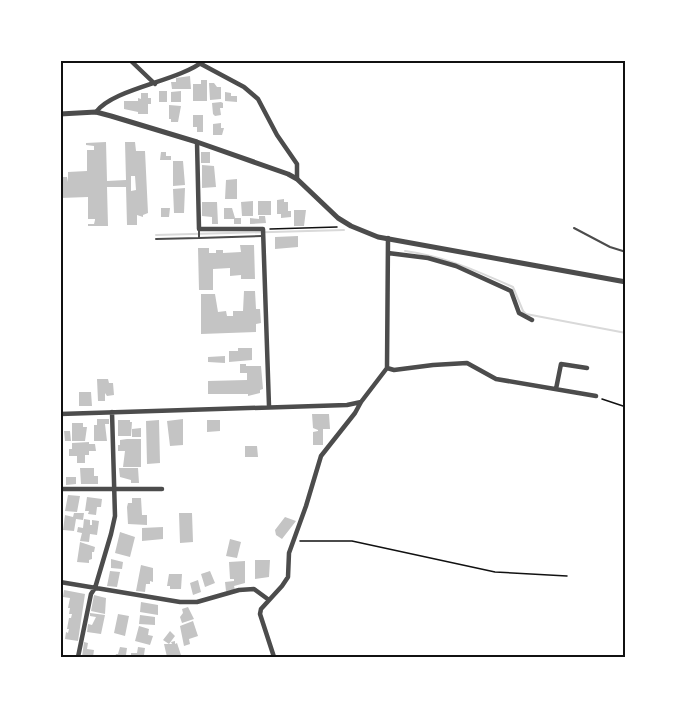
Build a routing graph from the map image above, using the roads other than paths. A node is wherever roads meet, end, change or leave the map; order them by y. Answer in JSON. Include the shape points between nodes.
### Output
{"nodes":[{"id":1,"x":130,"y":60,"type":"edge"},
{"id":2,"x":203,"y":62,"type":"edge"},
{"id":3,"x":155,"y":84,"type":"junction"},
{"id":4,"x":96,"y":112,"type":"junction"},
{"id":5,"x":60,"y":114,"type":"edge"},
{"id":6,"x":197,"y":142,"type":"junction"},
{"id":7,"x":297,"y":179,"type":"junction"},
{"id":8,"x":573,"y":228,"type":"dead end"},
{"id":9,"x":199,"y":233,"type":"junction"},
{"id":10,"x":264,"y":233,"type":"junction"},
{"id":11,"x":388,"y":238,"type":"junction"},
{"id":12,"x":156,"y":239,"type":"dead end"},
{"id":13,"x":626,"y":252,"type":"edge"},
{"id":14,"x":388,"y":253,"type":"junction"},
{"id":15,"x":626,"y":282,"type":"edge"},
{"id":16,"x":532,"y":320,"type":"dead end"},
{"id":17,"x":387,"y":368,"type":"junction"},
{"id":18,"x":587,"y":368,"type":"dead end"},
{"id":19,"x":556,"y":389,"type":"junction"},
{"id":20,"x":596,"y":396,"type":"road end"},
{"id":21,"x":361,"y":402,"type":"junction"},
{"id":22,"x":269,"y":406,"type":"junction"},
{"id":23,"x":112,"y":412,"type":"junction"},
{"id":24,"x":60,"y":414,"type":"edge"},
{"id":25,"x":60,"y":489,"type":"edge"},
{"id":26,"x":115,"y":489,"type":"junction"},
{"id":27,"x":162,"y":489,"type":"dead end"},
{"id":28,"x":60,"y":582,"type":"edge"},
{"id":29,"x":95,"y":588,"type":"junction"},
{"id":30,"x":269,"y":600,"type":"junction"},
{"id":31,"x":78,"y":657,"type":"edge"},
{"id":32,"x":274,"y":657,"type":"edge"}],
"edges":[{"from":1,"to":3,"type":"street"},
{"from":2,"to":3,"type":"street"},
{"from":2,"to":7,"type":"street","via":[[258,99],[297,164]]},
{"from":3,"to":4,"type":"street","via":[[115,97]]},
{"from":4,"to":5,"type":"street"},
{"from":4,"to":6,"type":"street"},
{"from":6,"to":7,"type":"street"},
{"from":6,"to":9,"type":"street"},
{"from":7,"to":11,"type":"street","via":[[338,218]]},
{"from":8,"to":13,"type":"lane"},
{"from":9,"to":10,"type":"street"},
{"from":9,"to":10,"type":"lane"},
{"from":9,"to":12,"type":"lane"},
{"from":10,"to":22,"type":"street"},
{"from":11,"to":14,"type":"street"},
{"from":11,"to":15,"type":"street"},
{"from":14,"to":16,"type":"street","via":[[456,266],[511,291],[519,313]]},
{"from":14,"to":17,"type":"street"},
{"from":17,"to":19,"type":"street","via":[[467,363],[496,379]]},
{"from":17,"to":21,"type":"street"},
{"from":18,"to":19,"type":"street","via":[[561,364]]},
{"from":19,"to":20,"type":"street"},
{"from":21,"to":22,"type":"street"},
{"from":21,"to":30,"type":"street","via":[[321,456],[289,553],[288,577]]},
{"from":22,"to":23,"type":"street"},
{"from":23,"to":24,"type":"street"},
{"from":23,"to":26,"type":"street"},
{"from":25,"to":26,"type":"street"},
{"from":26,"to":27,"type":"street"},
{"from":26,"to":29,"type":"street","via":[[115,516]]},
{"from":28,"to":29,"type":"street"},
{"from":29,"to":30,"type":"street","via":[[180,602],[254,589]]},
{"from":29,"to":31,"type":"street"},
{"from":30,"to":32,"type":"street","via":[[260,614]]}]}
